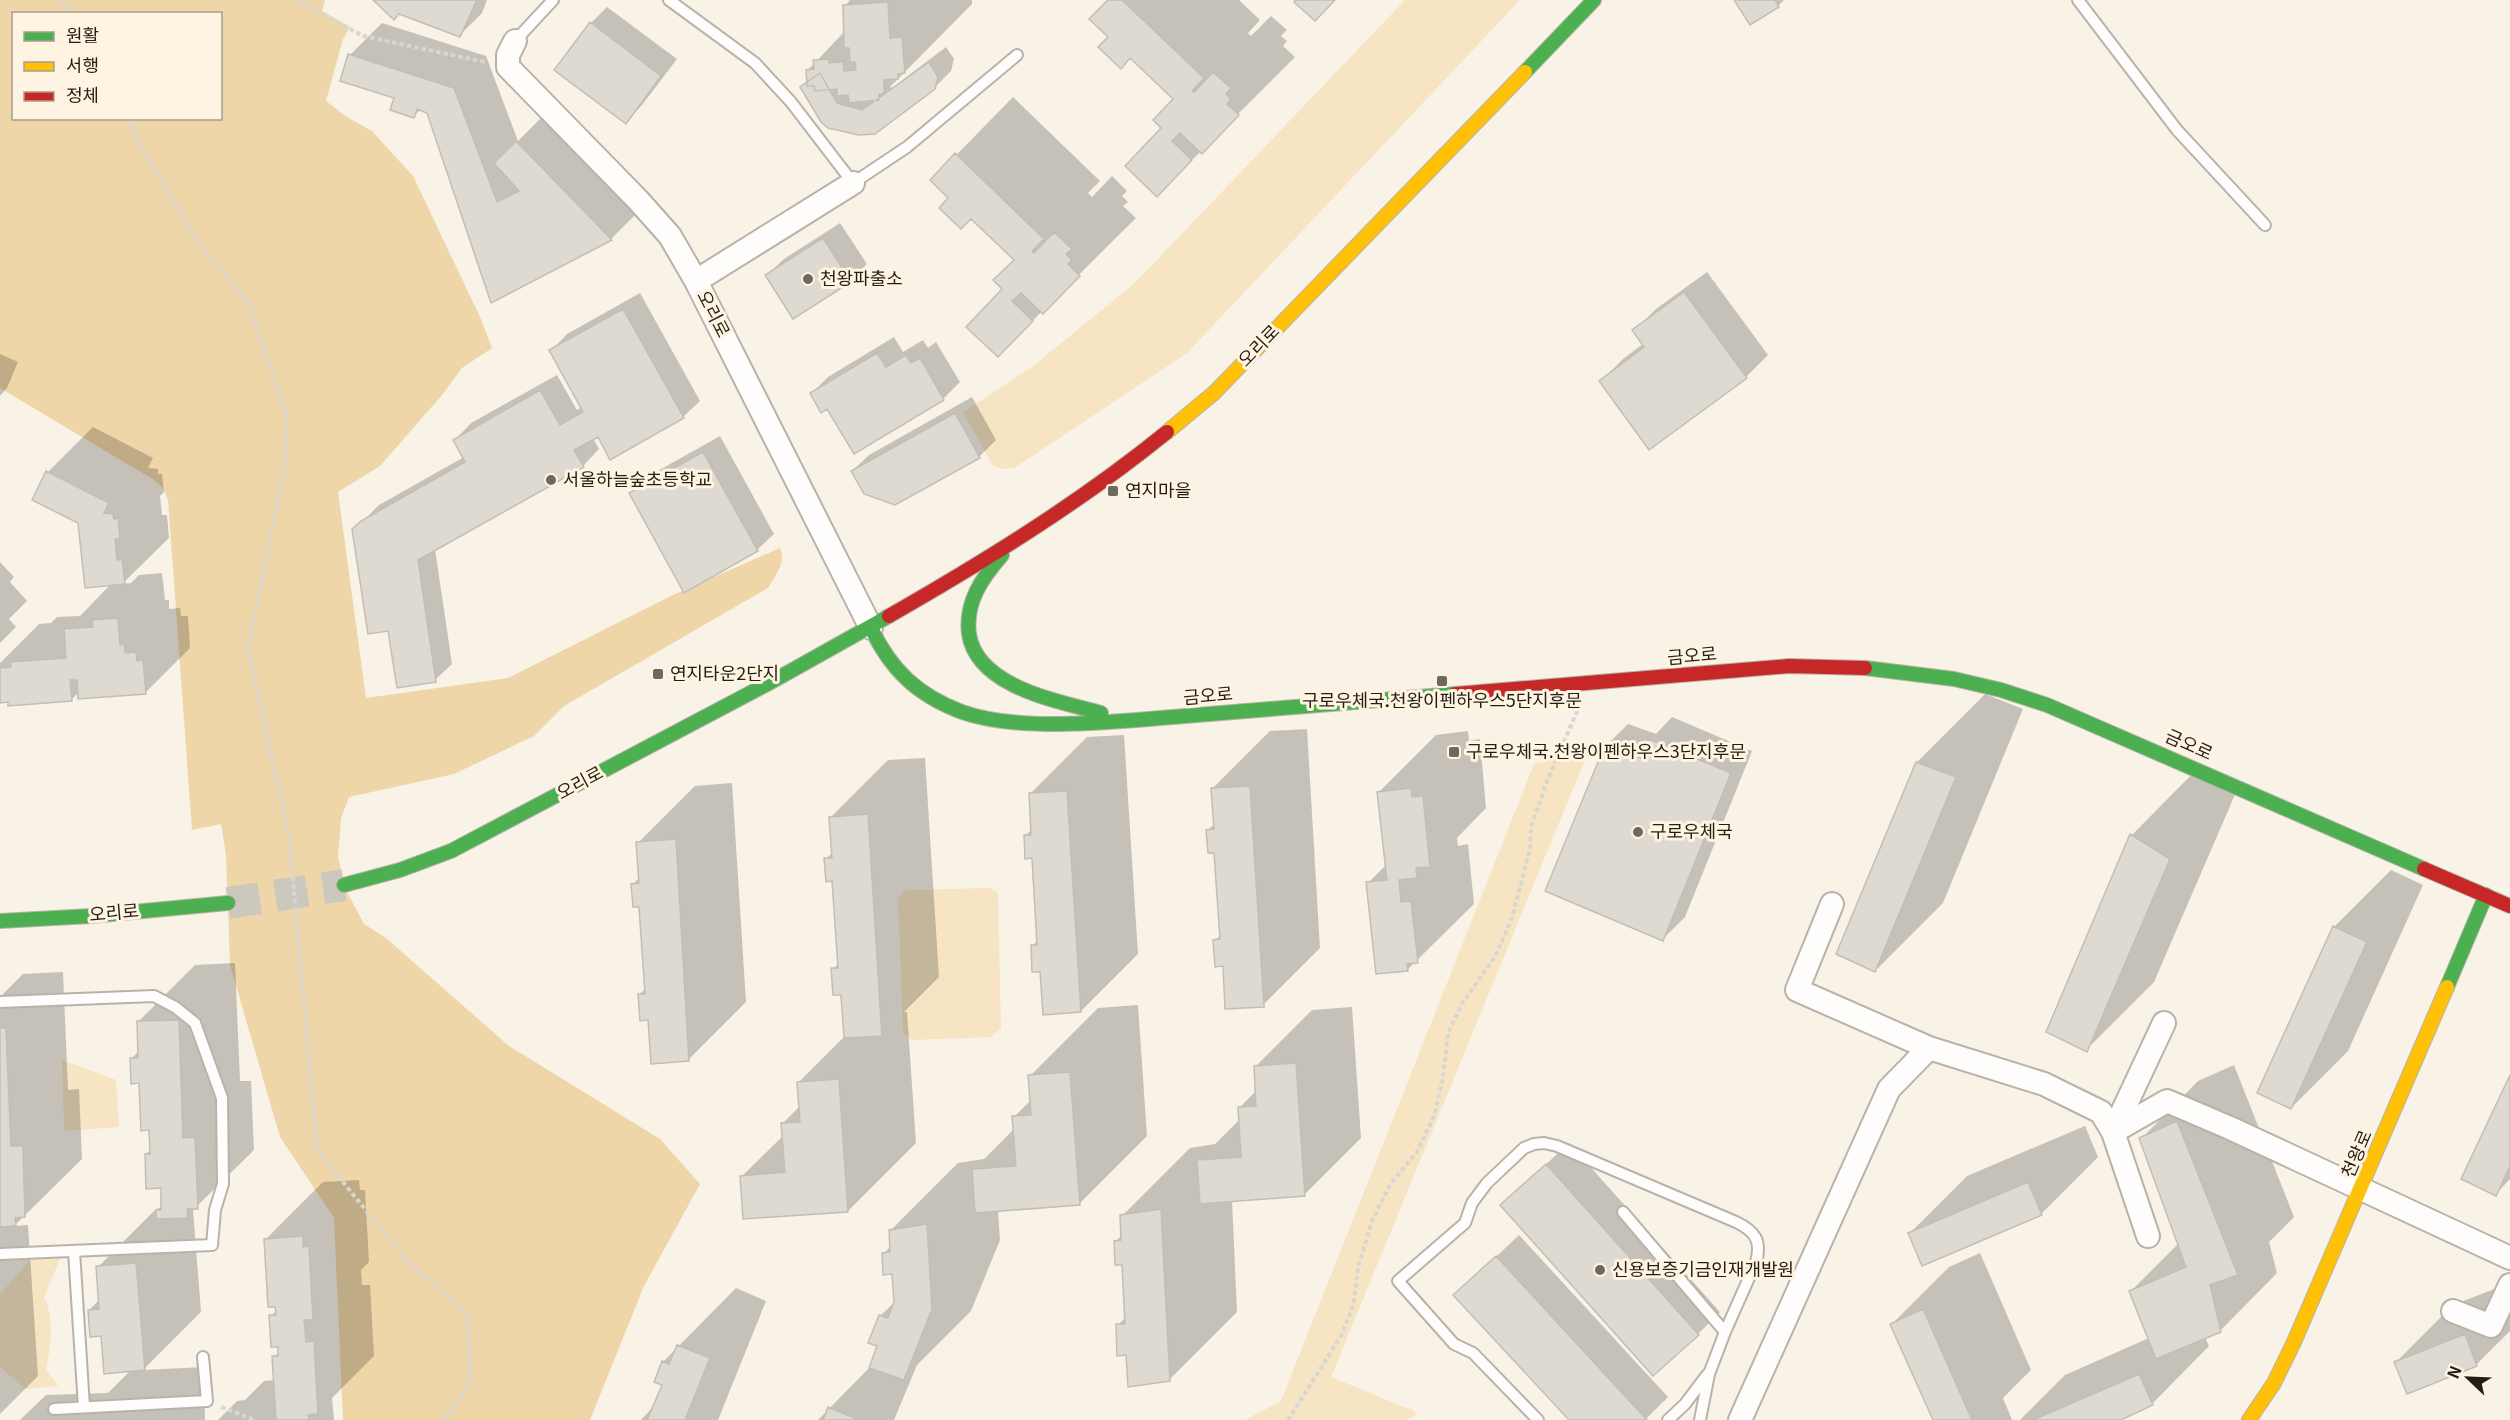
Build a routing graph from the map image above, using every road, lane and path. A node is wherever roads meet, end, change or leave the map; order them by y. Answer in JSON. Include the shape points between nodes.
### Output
{"nodes":[{"id":1,"x":297,"y":0,"type":"edge"},
{"id":2,"x":553,"y":0,"type":"edge"},
{"id":3,"x":669,"y":0,"type":"edge"},
{"id":4,"x":1594,"y":0,"type":"edge"},
{"id":5,"x":2078,"y":0,"type":"edge"},
{"id":6,"x":515,"y":41,"type":"joint"},
{"id":7,"x":1017,"y":55,"type":"dead end"},
{"id":8,"x":508,"y":67,"type":"junction"},
{"id":9,"x":130,"y":120,"type":"edge"},
{"id":10,"x":853,"y":183,"type":"junction"},
{"id":11,"x":2265,"y":225,"type":"dead end"},
{"id":12,"x":696,"y":281,"type":"junction"},
{"id":13,"x":1017,"y":539,"type":"junction"},
{"id":14,"x":871,"y":628,"type":"junction"},
{"id":15,"x":1589,"y":683,"type":"junction"},
{"id":16,"x":1124,"y":721,"type":"junction"},
{"id":17,"x":344,"y":885,"type":"tunnel mouth"},
{"id":18,"x":2486,"y":895,"type":"junction"},
{"id":19,"x":228,"y":903,"type":"tunnel mouth"},
{"id":20,"x":1832,"y":904,"type":"dead end"},
{"id":21,"x":2510,"y":906,"type":"edge"},
{"id":22,"x":0,"y":921,"type":"edge"},
{"id":23,"x":0,"y":1002,"type":"edge"},
{"id":24,"x":2164,"y":1023,"type":"dead end"},
{"id":25,"x":1929,"y":1048,"type":"junction"},
{"id":26,"x":2113,"y":1132,"type":"junction"},
{"id":27,"x":2362,"y":1190,"type":"junction"},
{"id":28,"x":1623,"y":1212,"type":"dead end"},
{"id":29,"x":2148,"y":1236,"type":"dead end"},
{"id":30,"x":74,"y":1251,"type":"junction"},
{"id":31,"x":0,"y":1254,"type":"edge"},
{"id":32,"x":2510,"y":1258,"type":"edge"},
{"id":33,"x":2510,"y":1285,"type":"edge"},
{"id":34,"x":2453,"y":1311,"type":"dead end"},
{"id":35,"x":1725,"y":1332,"type":"junction"},
{"id":36,"x":203,"y":1358,"type":"dead end"},
{"id":37,"x":1708,"y":1374,"type":"junction"},
{"id":38,"x":207,"y":1401,"type":"junction"},
{"id":39,"x":84,"y":1407,"type":"junction"},
{"id":40,"x":54,"y":1409,"type":"dead end"},
{"id":41,"x":255,"y":1420,"type":"edge"},
{"id":42,"x":444,"y":1420,"type":"edge"},
{"id":43,"x":1287,"y":1420,"type":"edge"},
{"id":44,"x":1538,"y":1420,"type":"edge"},
{"id":45,"x":1668,"y":1420,"type":"edge"},
{"id":46,"x":1700,"y":1420,"type":"edge"},
{"id":47,"x":1740,"y":1420,"type":"edge"},
{"id":48,"x":2249,"y":1420,"type":"edge"}],
"edges":[{"from":1,"to":8,"type":"path","via":[[363,36]]},
{"from":2,"to":6,"type":"lane"},
{"from":3,"to":10,"type":"lane","via":[[755,63],[791,102]]},
{"from":4,"to":13,"type":"main road","name":"오리로","via":[[1214,393],[1136,457]]},
{"from":5,"to":11,"type":"lane","via":[[2177,130]]},
{"from":6,"to":8,"type":"street"},
{"from":7,"to":10,"type":"lane","via":[[907,147]]},
{"from":8,"to":12,"type":"street","name":"오리로","via":[[670,236]]},
{"from":9,"to":42,"type":"path","via":[[138,141],[199,244],[248,301],[287,418],[285,465],[248,648],[290,836],[317,1150],[408,1262],[468,1314],[470,1383]]},
{"from":10,"to":12,"type":"street"},
{"from":12,"to":14,"type":"street","name":"오리로"},
{"from":13,"to":14,"type":"main road","name":"오리로"},
{"from":13,"to":16,"type":"main road","via":[[984,576],[974,594],[967,634],[975,656],[1002,679]]},
{"from":14,"to":16,"type":"main road","name":"금오로","via":[[885,656],[901,675],[924,694],[957,711],[1032,723]]},
{"from":14,"to":17,"type":"main road","name":"오리로","via":[[451,851]]},
{"from":15,"to":16,"type":"main road","name":"금오로"},
{"from":15,"to":18,"type":"main road","name":"금오로","via":[[1789,666],[1903,672],[2001,690],[2101,726]]},
{"from":15,"to":43,"type":"path","via":[[1531,827],[1530,849],[1512,918],[1495,957],[1463,1002],[1448,1033],[1434,1116],[1417,1152],[1391,1183],[1372,1221],[1358,1268],[1353,1306],[1341,1336]]},
{"from":18,"to":21,"type":"main road","name":"금오로"},
{"from":18,"to":27,"type":"main road","name":"천왕로"},
{"from":19,"to":22,"type":"main road","name":"오리로"},
{"from":20,"to":25,"type":"street","via":[[1797,990]]},
{"from":23,"to":30,"type":"lane","via":[[154,996],[195,1023],[222,1098],[223,1184],[215,1210],[212,1245]]},
{"from":24,"to":26,"type":"street"},
{"from":25,"to":26,"type":"street","via":[[2044,1084],[2101,1112]]},
{"from":25,"to":47,"type":"street","via":[[1888,1089]]},
{"from":26,"to":27,"type":"street","via":[[2167,1101]]},
{"from":26,"to":29,"type":"street"},
{"from":27,"to":32,"type":"street"},
{"from":27,"to":48,"type":"main road","name":"천왕로","via":[[2282,1368]]},
{"from":28,"to":35,"type":"lane"},
{"from":30,"to":31,"type":"lane"},
{"from":30,"to":39,"type":"lane"},
{"from":33,"to":34,"type":"street","via":[[2491,1326]]},
{"from":35,"to":37,"type":"lane"},
{"from":35,"to":44,"type":"lane","via":[[1756,1262],[1759,1240],[1754,1233],[1567,1150],[1545,1143],[1524,1148],[1487,1183],[1472,1203],[1465,1223],[1398,1281],[1454,1344],[1473,1353]]},
{"from":36,"to":38,"type":"lane"},
{"from":37,"to":45,"type":"lane"},
{"from":37,"to":46,"type":"lane"},
{"from":38,"to":39,"type":"lane"},
{"from":38,"to":41,"type":"path"},
{"from":39,"to":40,"type":"lane"}]}
